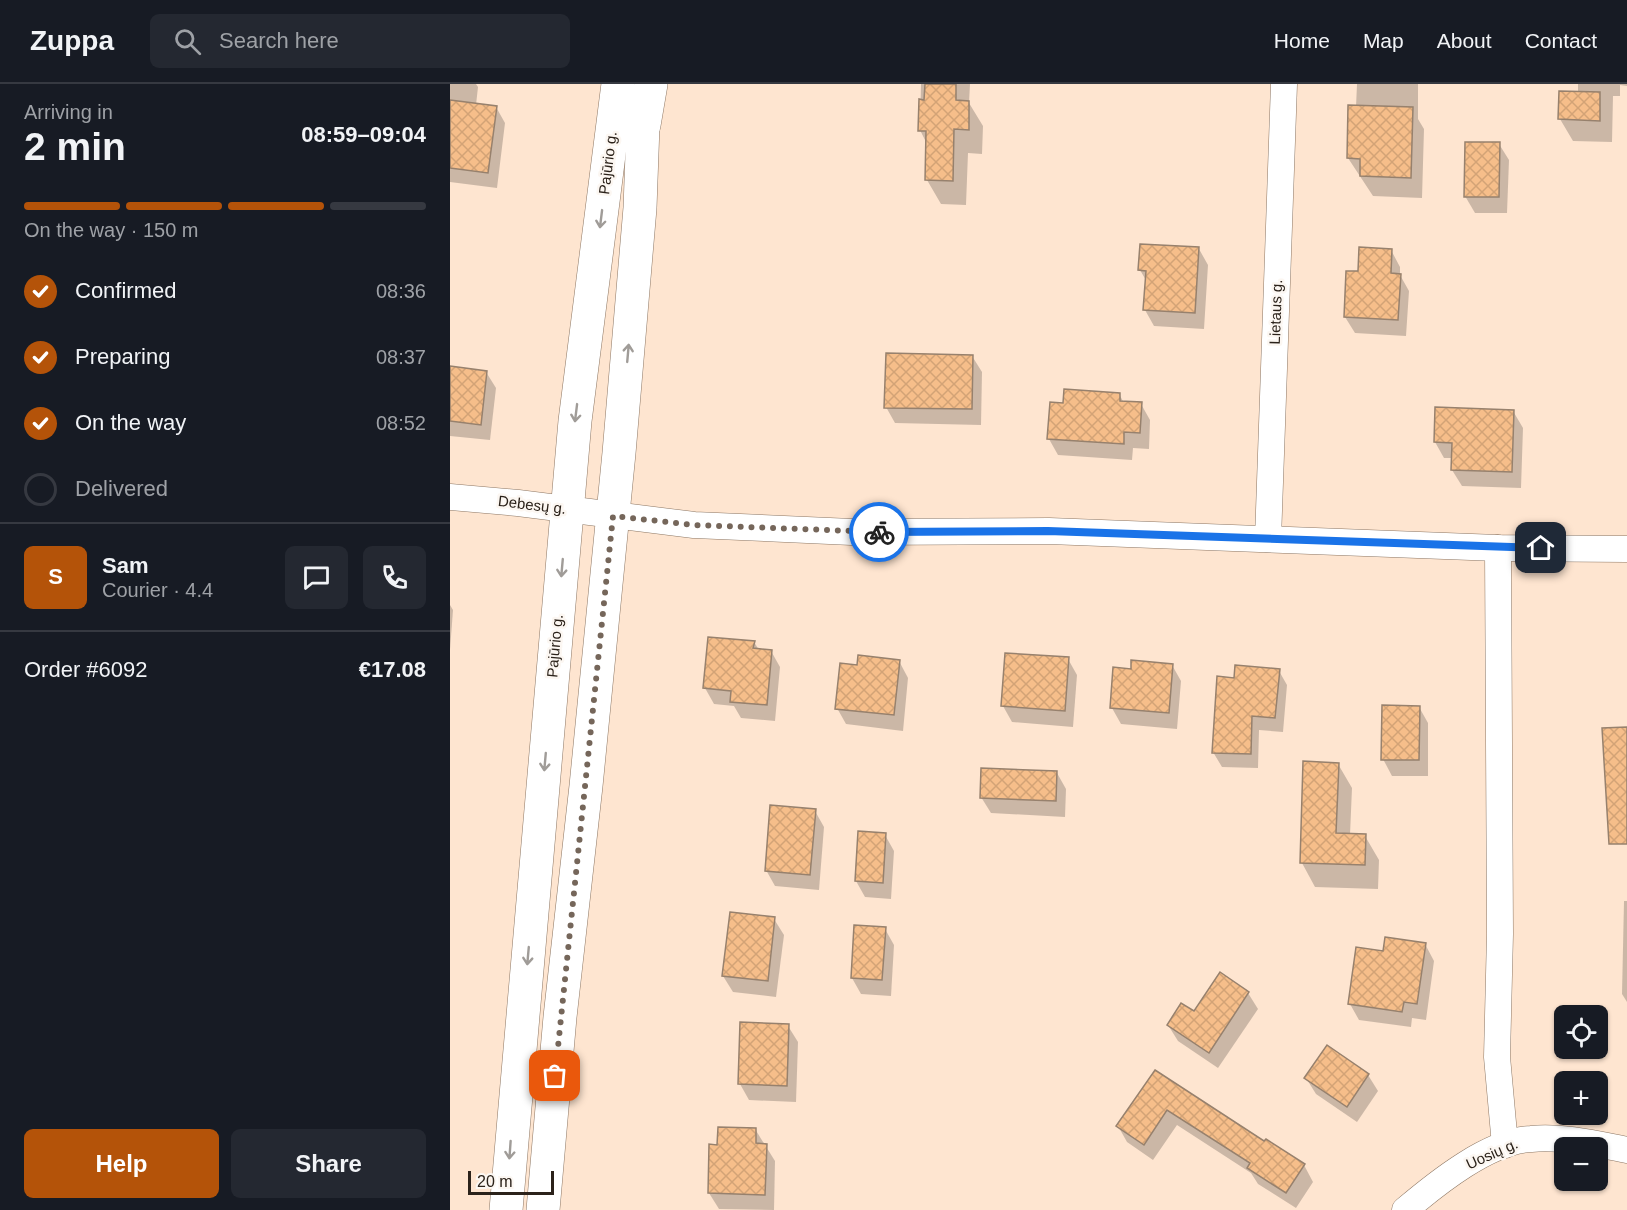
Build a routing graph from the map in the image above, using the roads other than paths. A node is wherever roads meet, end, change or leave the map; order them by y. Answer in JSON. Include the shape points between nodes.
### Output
{"nodes":[{"id":1,"x":618,"y":84,"type":"edge"},
{"id":2,"x":645,"y":84,"type":"edge"},
{"id":3,"x":651,"y":84,"type":"edge"},
{"id":4,"x":1284,"y":84,"type":"edge"},
{"id":5,"x":644,"y":125,"type":"junction"},
{"id":6,"x":450,"y":497,"type":"edge"},
{"id":7,"x":567,"y":509,"type":"junction"},
{"id":8,"x":613,"y":516,"type":"junction"},
{"id":9,"x":1268,"y":539,"type":"junction"},
{"id":10,"x":1498,"y":548,"type":"junction"},
{"id":11,"x":1627,"y":549,"type":"edge"},
{"id":12,"x":1505,"y":1145,"type":"junction"},
{"id":13,"x":1627,"y":1150,"type":"edge"},
{"id":14,"x":506,"y":1210,"type":"edge"},
{"id":15,"x":543,"y":1210,"type":"edge"},
{"id":16,"x":1405,"y":1210,"type":"edge"}],
"edges":[{"from":1,"to":7,"type":"main road","name":"Pajūrio g.","one_way":true},
{"from":2,"to":5,"type":"main road"},
{"from":3,"to":5,"type":"main road"},
{"from":4,"to":9,"type":"street","name":"Lietaus g."},
{"from":8,"to":5,"type":"main road","one_way":true},
{"from":6,"to":7,"type":"street","name":"Debesų g."},
{"from":7,"to":8,"type":"street","name":"Debesų g."},
{"from":7,"to":14,"type":"main road","name":"Pajūrio g.","one_way":true},
{"from":8,"to":9,"type":"street","name":"Debesų g.","via":[[694,525],[852,532],[1048,531]]},
{"from":8,"to":15,"type":"main road"},
{"from":9,"to":10,"type":"street","name":"Debesų g."},
{"from":10,"to":11,"type":"street","name":"Debesų g."},
{"from":10,"to":12,"type":"street","via":[[1497,1057]]},
{"from":12,"to":13,"type":"street","name":"Uosių g.","via":[[1530,1138]]},
{"from":12,"to":16,"type":"street","name":"Uosių g.","via":[[1467,1163]]}]}
